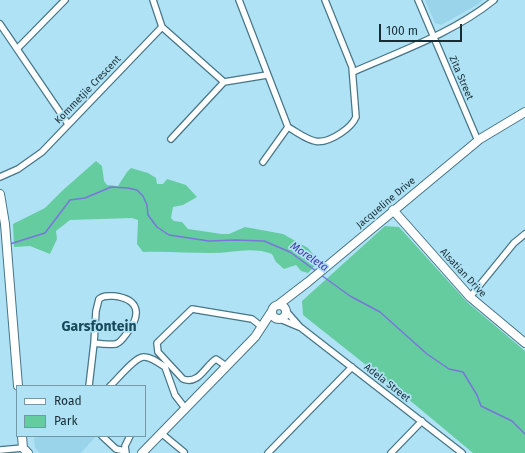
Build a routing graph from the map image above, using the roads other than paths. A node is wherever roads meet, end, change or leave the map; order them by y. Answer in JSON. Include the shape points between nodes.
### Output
{"nodes":[{"id":1,"x":65,"y":0,"type":"edge"},
{"id":2,"x":153,"y":0,"type":"edge"},
{"id":3,"x":239,"y":0,"type":"edge"},
{"id":4,"x":325,"y":0,"type":"edge"},
{"id":5,"x":418,"y":0,"type":"edge"},
{"id":6,"x":494,"y":0,"type":"edge"},
{"id":7,"x":0,"y":24,"type":"edge"},
{"id":8,"x":162,"y":27,"type":"junction"},
{"id":9,"x":433,"y":36,"type":"junction"},
{"id":10,"x":17,"y":49,"type":"junction"},
{"id":11,"x":353,"y":72,"type":"junction"},
{"id":12,"x":267,"y":75,"type":"junction"},
{"id":13,"x":224,"y":82,"type":"junction"},
{"id":14,"x":525,"y":112,"type":"edge"},
{"id":15,"x":525,"y":118,"type":"edge"},
{"id":16,"x":68,"y":124,"type":"junction"},
{"id":17,"x":288,"y":127,"type":"junction"},
{"id":18,"x":171,"y":139,"type":"dead end"},
{"id":19,"x":478,"y":142,"type":"junction"},
{"id":20,"x":263,"y":162,"type":"dead end"},
{"id":21,"x":0,"y":177,"type":"edge"},
{"id":22,"x":0,"y":194,"type":"edge"},
{"id":23,"x":393,"y":210,"type":"junction"},
{"id":24,"x":525,"y":234,"type":"edge"},
{"id":25,"x":311,"y":280,"type":"junction"},
{"id":26,"x":470,"y":297,"type":"junction"},
{"id":27,"x":275,"y":308,"type":"junction"},
{"id":28,"x":286,"y":310,"type":"junction"},
{"id":29,"x":280,"y":319,"type":"junction"},
{"id":30,"x":262,"y":327,"type":"junction"},
{"id":31,"x":300,"y":327,"type":"junction"},
{"id":32,"x":255,"y":337,"type":"junction"},
{"id":33,"x":94,"y":343,"type":"junction"},
{"id":34,"x":525,"y":343,"type":"edge"},
{"id":35,"x":226,"y":366,"type":"junction"},
{"id":36,"x":352,"y":367,"type":"junction"},
{"id":37,"x":18,"y":385,"type":"edge"},
{"id":38,"x":90,"y":385,"type":"edge"},
{"id":39,"x":111,"y":385,"type":"edge"},
{"id":40,"x":186,"y":408,"type":"junction"},
{"id":41,"x":422,"y":421,"type":"junction"},
{"id":42,"x":161,"y":433,"type":"junction"},
{"id":43,"x":22,"y":437,"type":"edge"},
{"id":44,"x":103,"y":437,"type":"edge"},
{"id":45,"x":130,"y":437,"type":"edge"},
{"id":46,"x":0,"y":450,"type":"edge"},
{"id":47,"x":26,"y":450,"type":"edge"},
{"id":48,"x":126,"y":452,"type":"edge"},
{"id":49,"x":184,"y":452,"type":"dead end"},
{"id":50,"x":142,"y":453,"type":"edge"},
{"id":51,"x":268,"y":453,"type":"edge"},
{"id":52,"x":391,"y":453,"type":"edge"},
{"id":53,"x":462,"y":453,"type":"edge"}],
"edges":[{"from":1,"to":10,"type":"street"},
{"from":2,"to":8,"type":"street"},
{"from":3,"to":12,"type":"street"},
{"from":4,"to":11,"type":"street"},
{"from":5,"to":9,"type":"street","name":"Zita Street"},
{"from":6,"to":9,"type":"street","via":[[475,14]]},
{"from":7,"to":10,"type":"street"},
{"from":8,"to":13,"type":"street"},
{"from":8,"to":16,"type":"street","name":"Kommetjie Crescent"},
{"from":9,"to":11,"type":"street"},
{"from":9,"to":19,"type":"street","name":"Zita Street"},
{"from":10,"to":16,"type":"street"},
{"from":11,"to":17,"type":"street","via":[[356,117],[352,124],[326,142],[303,136]]},
{"from":12,"to":13,"type":"street"},
{"from":12,"to":17,"type":"street"},
{"from":13,"to":18,"type":"street"},
{"from":14,"to":19,"type":"street","name":"Jacqueline Drive","via":[[482,137]]},
{"from":15,"to":19,"type":"street","name":"Jacqueline Drive"},
{"from":16,"to":21,"type":"street","name":"Kommetjie Crescent","via":[[31,161]]},
{"from":17,"to":20,"type":"street"},
{"from":19,"to":23,"type":"street","name":"Jacqueline Drive"},
{"from":22,"to":37,"type":"street","via":[[5,224]]},
{"from":23,"to":25,"type":"street","name":"Jacqueline Drive"},
{"from":23,"to":26,"type":"street","name":"Alsatian Drive"},
{"from":24,"to":26,"type":"street","via":[[514,243]]},
{"from":25,"to":27,"type":"street","name":"Jacqueline Drive"},
{"from":25,"to":28,"type":"street","name":"Jacqueline Drive"},
{"from":26,"to":34,"type":"street","name":"Alsatian Drive"},
{"from":27,"to":28,"type":"street","via":[[284,306]]},
{"from":27,"to":29,"type":"street","via":[[275,317]]},
{"from":27,"to":30,"type":"street","name":"Jacqueline Drive"},
{"from":28,"to":29,"type":"street","via":[[284,317]]},
{"from":28,"to":31,"type":"street","name":"Adela Street"},
{"from":29,"to":31,"type":"street","name":"Adela Street"},
{"from":29,"to":32,"type":"street","name":"Jacqueline Drive"},
{"from":30,"to":32,"type":"street","name":"Jacqueline Drive"},
{"from":30,"to":35,"type":"street","via":[[252,319],[192,309],[157,342],[158,352],[184,379],[198,378],[216,359]]},
{"from":31,"to":36,"type":"street","name":"Adela Street"},
{"from":32,"to":35,"type":"street","name":"Jacqueline Drive"},
{"from":33,"to":33,"type":"street","via":[[116,344],[121,341],[136,321],[133,302],[123,297],[104,296],[99,299]]},
{"from":33,"to":38,"type":"street"},
{"from":35,"to":40,"type":"street","name":"Jacqueline Drive"},
{"from":36,"to":41,"type":"street","name":"Adela Street"},
{"from":36,"to":51,"type":"street"},
{"from":39,"to":40,"type":"street","via":[[137,360],[142,357],[148,358],[165,367],[175,395]]},
{"from":40,"to":42,"type":"street","name":"Jacqueline Drive"},
{"from":41,"to":52,"type":"street"},
{"from":41,"to":53,"type":"street","name":"Adela Street"},
{"from":42,"to":49,"type":"street"},
{"from":42,"to":50,"type":"street","name":"Jacqueline Drive"},
{"from":43,"to":47,"type":"street"},
{"from":44,"to":48,"type":"street","via":[[116,449]]},
{"from":45,"to":48,"type":"street","via":[[125,446]]},
{"from":46,"to":47,"type":"street"}]}
